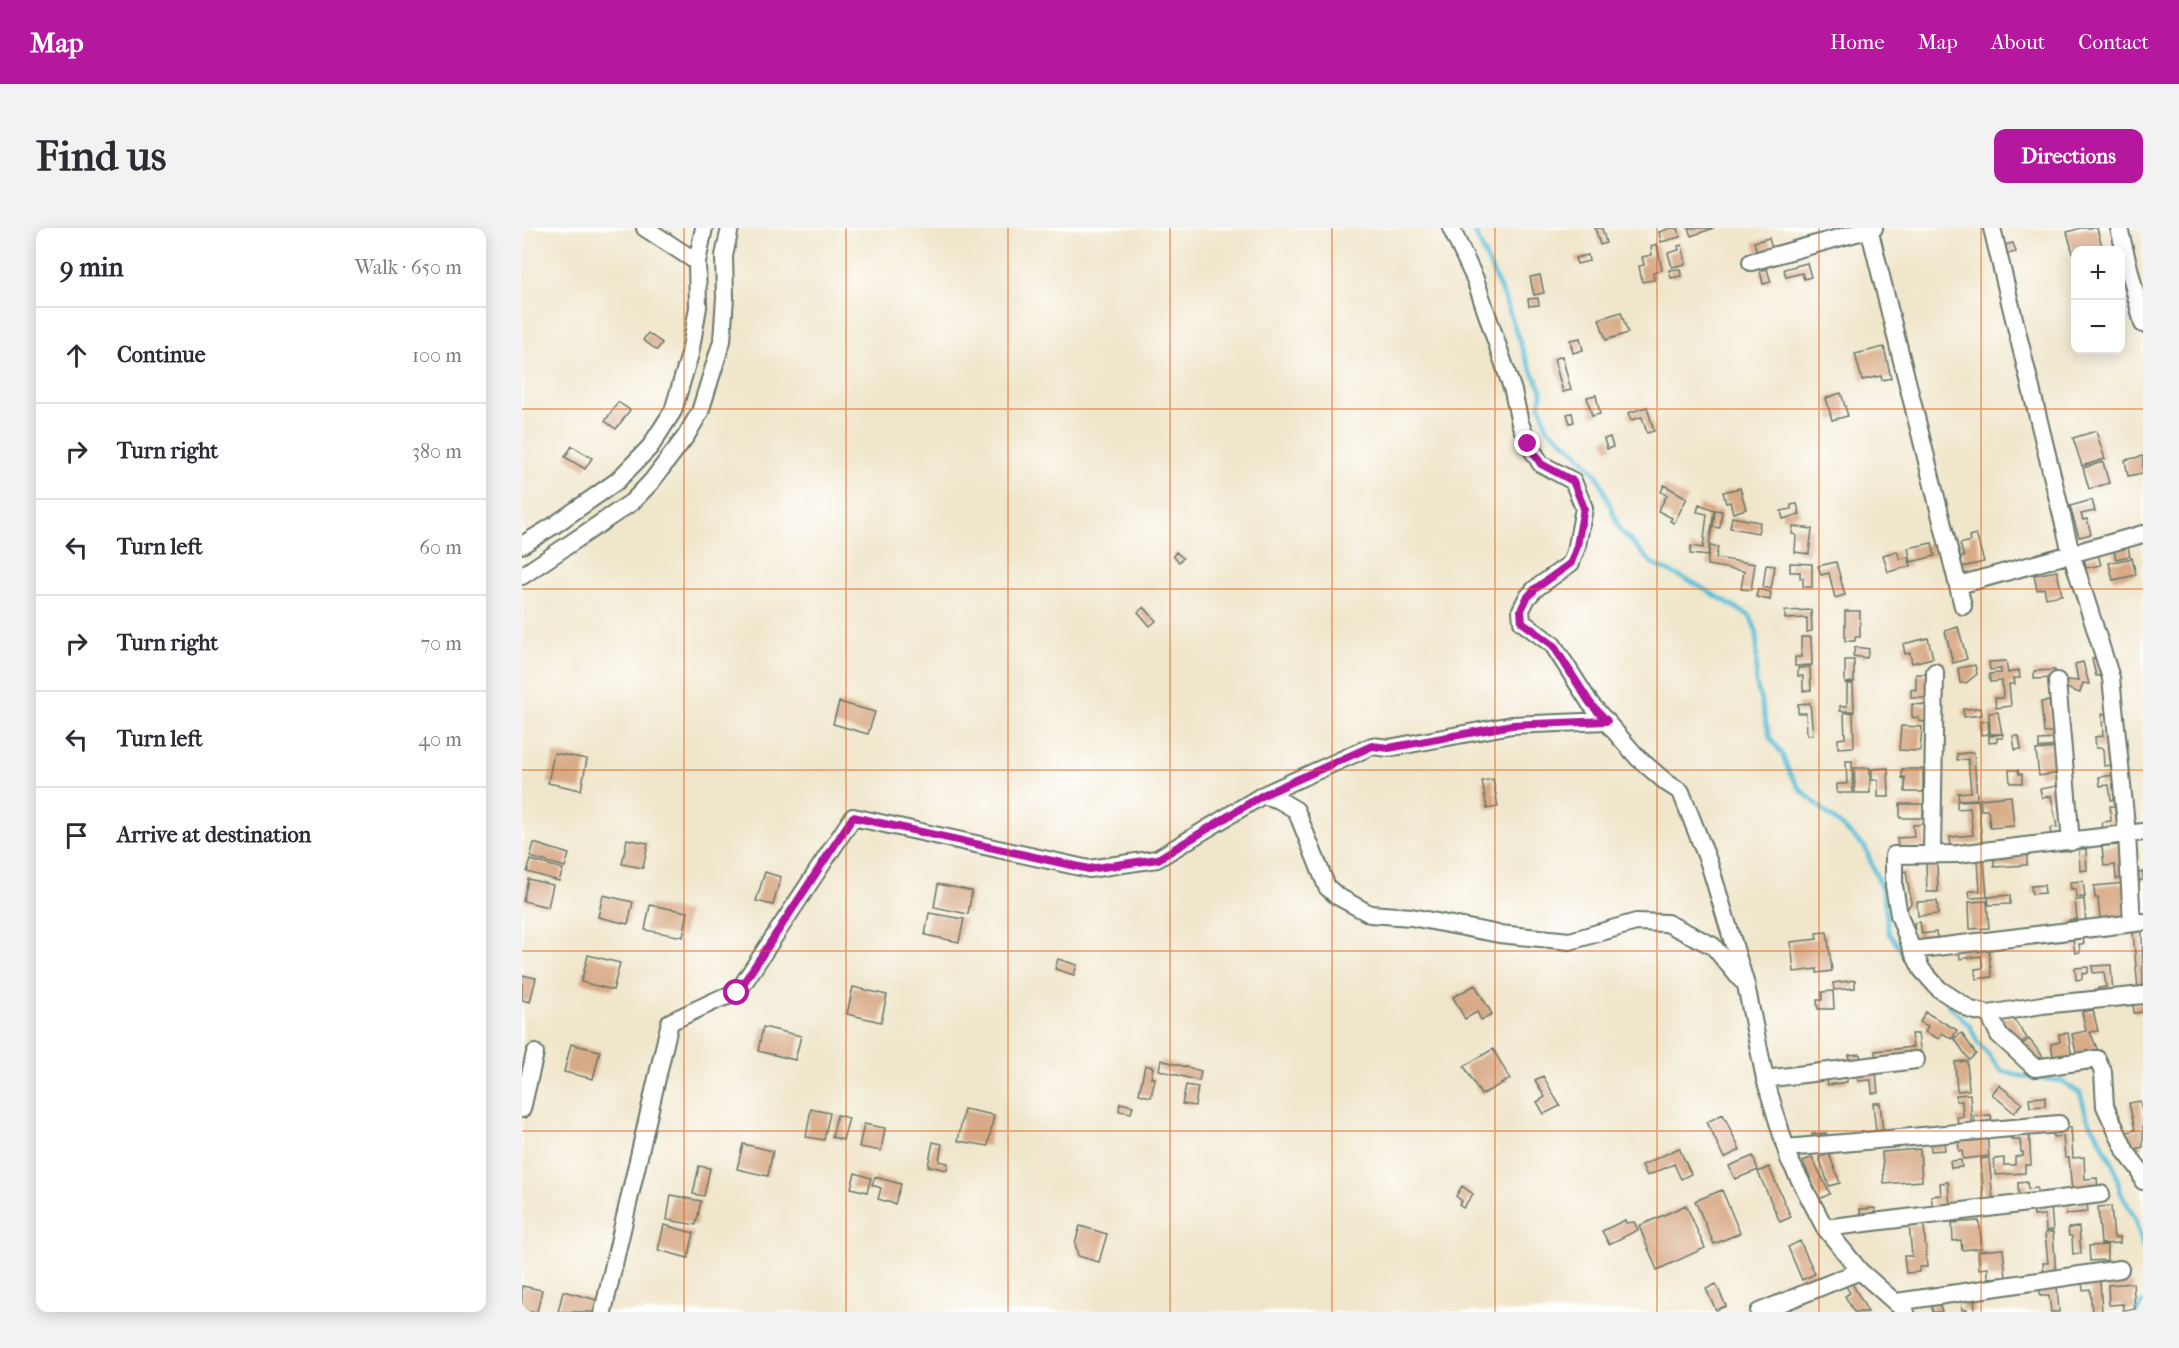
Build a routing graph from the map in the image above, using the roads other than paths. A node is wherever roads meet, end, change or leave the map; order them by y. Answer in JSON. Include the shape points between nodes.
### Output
{"nodes":[{"id":1,"x":645,"y":228,"type":"edge"},
{"id":2,"x":704,"y":228,"type":"edge"},
{"id":3,"x":730,"y":228,"type":"edge"},
{"id":4,"x":1451,"y":228,"type":"edge"},
{"id":5,"x":1871,"y":228,"type":"edge"},
{"id":6,"x":1992,"y":228,"type":"edge"},
{"id":7,"x":2119,"y":228,"type":"edge"},
{"id":8,"x":697,"y":262,"type":"junction"},
{"id":9,"x":1751,"y":262,"type":"dead end"},
{"id":10,"x":2143,"y":324,"type":"edge"},
{"id":11,"x":2143,"y":534,"type":"edge"},
{"id":12,"x":522,"y":545,"type":"edge"},
{"id":13,"x":2071,"y":553,"type":"junction"},
{"id":14,"x":522,"y":576,"type":"edge"},
{"id":15,"x":1959,"y":585,"type":"junction"},
{"id":16,"x":1963,"y":606,"type":"dead end"},
{"id":17,"x":1935,"y":672,"type":"dead end"},
{"id":18,"x":2056,"y":681,"type":"dead end"},
{"id":19,"x":1607,"y":721,"type":"junction"},
{"id":20,"x":1263,"y":795,"type":"junction"},
{"id":21,"x":2135,"y":833,"type":"edge"},
{"id":22,"x":2071,"y":842,"type":"junction"},
{"id":23,"x":1932,"y":854,"type":"junction"},
{"id":24,"x":2138,"y":923,"type":"edge"},
{"id":25,"x":1912,"y":950,"type":"junction"},
{"id":26,"x":1746,"y":985,"type":"junction"},
{"id":27,"x":2143,"y":995,"type":"edge"},
{"id":28,"x":1989,"y":1014,"type":"junction"},
{"id":29,"x":536,"y":1053,"type":"dead end"},
{"id":30,"x":1916,"y":1060,"type":"dead end"},
{"id":31,"x":1765,"y":1079,"type":"junction"},
{"id":32,"x":522,"y":1109,"type":"edge"},
{"id":33,"x":2059,"y":1124,"type":"dead end"},
{"id":34,"x":1786,"y":1148,"type":"junction"},
{"id":35,"x":2142,"y":1174,"type":"edge"},
{"id":36,"x":2101,"y":1194,"type":"dead end"},
{"id":37,"x":1825,"y":1228,"type":"junction"},
{"id":38,"x":2120,"y":1269,"type":"dead end"},
{"id":39,"x":1860,"y":1270,"type":"junction"},
{"id":40,"x":1782,"y":1307,"type":"edge"},
{"id":41,"x":1902,"y":1307,"type":"edge"},
{"id":42,"x":603,"y":1312,"type":"edge"},
{"id":43,"x":1759,"y":1312,"type":"edge"}],
"edges":[{"from":1,"to":8,"type":"street"},
{"from":2,"to":8,"type":"street"},
{"from":3,"to":14,"type":"street","via":[[724,256],[722,341],[700,412],[686,436],[632,502]]},
{"from":4,"to":19,"type":"street","via":[[1475,279],[1528,444],[1541,464],[1573,481],[1584,508],[1571,563],[1527,598],[1521,610],[1522,622],[1553,645],[1590,703]]},
{"from":5,"to":9,"type":"street"},
{"from":5,"to":15,"type":"street"},
{"from":6,"to":13,"type":"street"},
{"from":7,"to":10,"type":"street"},
{"from":8,"to":12,"type":"street","via":[[698,307],[674,411],[650,447],[617,481]]},
{"from":11,"to":13,"type":"street"},
{"from":13,"to":15,"type":"street"},
{"from":13,"to":21,"type":"street","via":[[2111,678]]},
{"from":15,"to":16,"type":"street"},
{"from":17,"to":23,"type":"street"},
{"from":18,"to":22,"type":"street"},
{"from":19,"to":20,"type":"street","via":[[1512,725],[1389,748],[1372,746]]},
{"from":19,"to":26,"type":"street","via":[[1638,758],[1681,792]]},
{"from":20,"to":26,"type":"street","via":[[1296,810],[1327,887],[1370,914],[1411,916],[1499,934],[1570,941],[1636,922],[1667,923],[1713,946]]},
{"from":20,"to":42,"type":"street","via":[[1158,859],[1089,869],[853,817],[737,993],[670,1022]]},
{"from":21,"to":22,"type":"street"},
{"from":21,"to":24,"type":"street"},
{"from":22,"to":23,"type":"street"},
{"from":23,"to":25,"type":"street","via":[[1894,855],[1899,915]]},
{"from":24,"to":25,"type":"street"},
{"from":25,"to":28,"type":"street","via":[[1922,970],[1939,989],[1971,1010]]},
{"from":26,"to":31,"type":"street"},
{"from":27,"to":28,"type":"street"},
{"from":28,"to":35,"type":"street","via":[[1999,1035],[2035,1068],[2097,1059],[2103,1072],[2105,1106],[2126,1152]]},
{"from":29,"to":32,"type":"street"},
{"from":30,"to":31,"type":"street"},
{"from":31,"to":34,"type":"street"},
{"from":33,"to":34,"type":"street"},
{"from":34,"to":37,"type":"street"},
{"from":36,"to":37,"type":"street"},
{"from":37,"to":39,"type":"street"},
{"from":38,"to":41,"type":"street"},
{"from":39,"to":40,"type":"street"},
{"from":39,"to":41,"type":"street"},
{"from":40,"to":43,"type":"street"}]}
